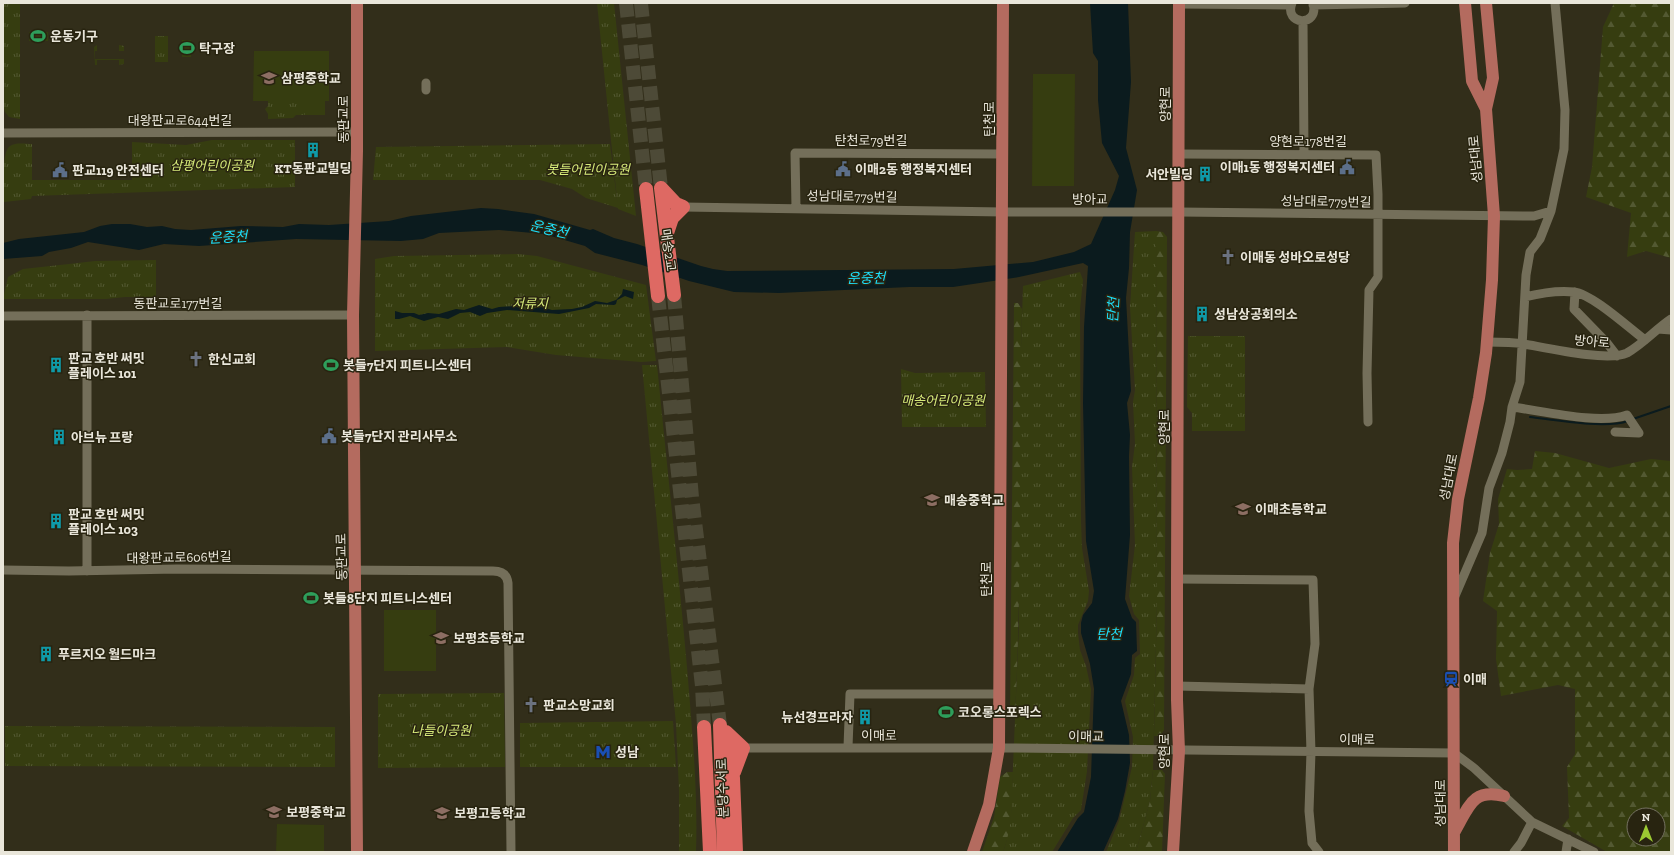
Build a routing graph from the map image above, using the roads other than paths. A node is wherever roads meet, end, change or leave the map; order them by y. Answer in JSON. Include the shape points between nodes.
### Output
{"nodes":[{"id":1,"x":357,"y":3,"type":"edge"},
{"id":2,"x":1003,"y":3,"type":"edge"},
{"id":3,"x":1405,"y":3,"type":"edge"},
{"id":4,"x":1464,"y":3,"type":"edge"},
{"id":5,"x":1486,"y":3,"type":"edge"},
{"id":6,"x":1555,"y":3,"type":"edge"},
{"id":7,"x":1179,"y":4,"type":"edge"},
{"id":8,"x":1291,"y":4,"type":"edge"},
{"id":9,"x":1313,"y":4,"type":"edge"},
{"id":10,"x":1353,"y":4,"type":"edge"},
{"id":11,"x":1303,"y":21,"type":"junction"},
{"id":12,"x":1486,"y":109,"type":"junction"},
{"id":13,"x":357,"y":132,"type":"junction"},
{"id":14,"x":3,"y":133,"type":"edge"},
{"id":15,"x":1003,"y":154,"type":"junction"},
{"id":16,"x":1179,"y":154,"type":"junction"},
{"id":17,"x":1304,"y":154,"type":"junction"},
{"id":18,"x":646,"y":189,"type":"tunnel mouth"},
{"id":19,"x":683,"y":207,"type":"junction"},
{"id":20,"x":796,"y":208,"type":"junction"},
{"id":21,"x":1551,"y":211,"type":"junction"},
{"id":22,"x":1003,"y":212,"type":"junction"},
{"id":23,"x":1022,"y":212,"type":"joint"},
{"id":24,"x":1158,"y":212,"type":"joint"},
{"id":25,"x":1179,"y":212,"type":"junction"},
{"id":26,"x":1377,"y":214,"type":"junction"},
{"id":27,"x":668,"y":215,"type":"junction"},
{"id":28,"x":1494,"y":216,"type":"junction"},
{"id":29,"x":658,"y":290,"type":"tunnel mouth"},
{"id":30,"x":674,"y":291,"type":"tunnel mouth"},
{"id":31,"x":1575,"y":292,"type":"junction"},
{"id":32,"x":1525,"y":297,"type":"junction"},
{"id":33,"x":87,"y":315,"type":"junction"},
{"id":34,"x":353,"y":315,"type":"junction"},
{"id":35,"x":3,"y":316,"type":"edge"},
{"id":36,"x":1671,"y":319,"type":"edge"},
{"id":37,"x":1658,"y":329,"type":"junction"},
{"id":38,"x":1671,"y":330,"type":"edge"},
{"id":39,"x":1645,"y":340,"type":"junction"},
{"id":40,"x":1487,"y":342,"type":"junction"},
{"id":41,"x":1522,"y":344,"type":"junction"},
{"id":42,"x":1617,"y":356,"type":"junction"},
{"id":43,"x":1512,"y":407,"type":"junction"},
{"id":44,"x":1368,"y":422,"type":"dead end"},
{"id":45,"x":1615,"y":432,"type":"dead end"},
{"id":46,"x":3,"y":570,"type":"edge"},
{"id":47,"x":355,"y":570,"type":"junction"},
{"id":48,"x":87,"y":571,"type":"junction"},
{"id":49,"x":1177,"y":579,"type":"junction"},
{"id":50,"x":1453,"y":599,"type":"junction"},
{"id":51,"x":1177,"y":686,"type":"junction"},
{"id":52,"x":1310,"y":689,"type":"junction"},
{"id":53,"x":999,"y":694,"type":"junction"},
{"id":54,"x":723,"y":726,"type":"junction"},
{"id":55,"x":704,"y":727,"type":"tunnel mouth"},
{"id":56,"x":743,"y":748,"type":"junction"},
{"id":57,"x":848,"y":748,"type":"junction"},
{"id":58,"x":999,"y":748,"type":"junction"},
{"id":59,"x":1016,"y":748,"type":"joint"},
{"id":60,"x":1156,"y":751,"type":"joint"},
{"id":61,"x":1178,"y":751,"type":"junction"},
{"id":62,"x":1311,"y":752,"type":"junction"},
{"id":63,"x":1454,"y":754,"type":"junction"},
{"id":64,"x":706,"y":769,"type":"junction"},
{"id":65,"x":733,"y":778,"type":"junction"},
{"id":66,"x":1504,"y":796,"type":"junction"},
{"id":67,"x":1532,"y":822,"type":"junction"},
{"id":68,"x":1454,"y":832,"type":"junction"},
{"id":69,"x":1568,"y":838,"type":"junction"},
{"id":70,"x":357,"y":852,"type":"edge"},
{"id":71,"x":511,"y":852,"type":"edge"},
{"id":72,"x":704,"y":852,"type":"edge"},
{"id":73,"x":710,"y":852,"type":"edge"},
{"id":74,"x":724,"y":852,"type":"edge"},
{"id":75,"x":736,"y":852,"type":"edge"},
{"id":76,"x":973,"y":852,"type":"edge"},
{"id":77,"x":1173,"y":852,"type":"edge"},
{"id":78,"x":1319,"y":852,"type":"edge"},
{"id":79,"x":1454,"y":852,"type":"edge"},
{"id":80,"x":1514,"y":852,"type":"edge"},
{"id":81,"x":1566,"y":852,"type":"edge"},
{"id":82,"x":1594,"y":852,"type":"edge"}],
"edges":[{"from":1,"to":13,"type":"main road","name":"동판교로"},
{"from":2,"to":15,"type":"main road","name":"탄천로"},
{"from":3,"to":10,"type":"street"},
{"from":4,"to":12,"type":"main road","name":"성남대로","via":[[1472,81]]},
{"from":5,"to":12,"type":"main road","name":"성남대로","via":[[1493,78]]},
{"from":6,"to":21,"type":"street","via":[[1565,110],[1564,149]]},
{"from":7,"to":8,"type":"street"},
{"from":7,"to":16,"type":"main road","name":"양현로"},
{"from":8,"to":11,"type":"street","via":[[1292,16]]},
{"from":9,"to":10,"type":"street"},
{"from":9,"to":11,"type":"street","via":[[1313,15]]},
{"from":11,"to":17,"type":"street"},
{"from":12,"to":28,"type":"main road","name":"성남대로"},
{"from":13,"to":14,"type":"street","name":"대왕판교로644번길"},
{"from":13,"to":34,"type":"main road","name":"동판교로"},
{"from":15,"to":20,"type":"street","name":"탄천로79번길","via":[[795,152]]},
{"from":15,"to":22,"type":"main road","name":"탄천로"},
{"from":16,"to":17,"type":"street","name":"양현로178번길"},
{"from":16,"to":25,"type":"main road","name":"양현로"},
{"from":17,"to":26,"type":"street","name":"양현로178번길","via":[[1376,155]]},
{"from":18,"to":29,"type":"highway","name":"매송2교"},
{"from":19,"to":20,"type":"street","name":"성남대로779번길"},
{"from":19,"to":27,"type":"highway"},
{"from":19,"to":27,"type":"highway","via":[[676,204],[661,188]]},
{"from":20,"to":22,"type":"street","name":"성남대로779번길"},
{"from":21,"to":28,"type":"street","name":"성남대로779번길","via":[[1534,216]]},
{"from":21,"to":32,"type":"street","via":[[1540,239],[1530,252]]},
{"from":22,"to":23,"type":"street","name":"성남대로779번길"},
{"from":22,"to":53,"type":"main road","name":"탄천로"},
{"from":23,"to":24,"type":"street","name":"방아교"},
{"from":24,"to":25,"type":"street","name":"성남대로779번길"},
{"from":25,"to":26,"type":"street","name":"성남대로779번길"},
{"from":25,"to":49,"type":"main road","name":"양현로"},
{"from":26,"to":28,"type":"street","name":"성남대로779번길"},
{"from":26,"to":44,"type":"street","via":[[1378,277],[1369,290]]},
{"from":27,"to":30,"type":"highway","name":"매송2교","via":[[666,235]]},
{"from":28,"to":40,"type":"main road","name":"성남대로"},
{"from":31,"to":32,"type":"street","via":[[1551,291]]},
{"from":31,"to":39,"type":"street","via":[[1605,309]]},
{"from":31,"to":42,"type":"street","via":[[1574,309],[1608,343]]},
{"from":32,"to":41,"type":"street"},
{"from":33,"to":34,"type":"street","name":"동판교로177번길"},
{"from":33,"to":35,"type":"street","name":"동판교로177번길"},
{"from":33,"to":48,"type":"street"},
{"from":34,"to":47,"type":"main road","name":"동판교로"},
{"from":36,"to":37,"type":"street","name":"방아로"},
{"from":37,"to":38,"type":"street"},
{"from":37,"to":39,"type":"street","name":"방아로"},
{"from":39,"to":42,"type":"street","name":"방아로"},
{"from":40,"to":41,"type":"street","name":"방아로"},
{"from":40,"to":50,"type":"main road","name":"성남대로","via":[[1455,520]]},
{"from":41,"to":42,"type":"street","name":"방아로","via":[[1582,354]]},
{"from":41,"to":43,"type":"street","via":[[1520,382]]},
{"from":43,"to":45,"type":"street","via":[[1590,418],[1620,418],[1627,415],[1639,433]]},
{"from":43,"to":50,"type":"street","via":[[1505,443],[1490,488],[1482,533]]},
{"from":46,"to":48,"type":"street","name":"대왕판교로606번길"},
{"from":47,"to":48,"type":"street","name":"대왕판교로606번길"},
{"from":47,"to":70,"type":"main road","name":"동판교로"},
{"from":47,"to":71,"type":"street","name":"대왕판교로606번길","via":[[492,571],[508,577]]},
{"from":49,"to":51,"type":"main road","name":"양현로"},
{"from":49,"to":52,"type":"street","via":[[1313,580],[1315,644]]},
{"from":50,"to":63,"type":"main road","name":"성남대로"},
{"from":51,"to":52,"type":"street"},
{"from":51,"to":61,"type":"main road","name":"양현로"},
{"from":52,"to":62,"type":"street"},
{"from":53,"to":57,"type":"street","via":[[850,694]]},
{"from":53,"to":58,"type":"main road","name":"탄천로"},
{"from":54,"to":56,"type":"highway"},
{"from":54,"to":65,"type":"highway"},
{"from":54,"to":74,"type":"highway","name":"분당수서로"},
{"from":55,"to":64,"type":"highway","name":"분당수서로"},
{"from":56,"to":57,"type":"street","name":"이매로"},
{"from":56,"to":65,"type":"highway","via":[[734,768]]},
{"from":57,"to":58,"type":"street","name":"이매로"},
{"from":58,"to":59,"type":"street","name":"이매로"},
{"from":58,"to":76,"type":"main road","name":"탄천로","via":[[989,805]]},
{"from":59,"to":60,"type":"street","name":"이매교"},
{"from":60,"to":61,"type":"street","name":"이매로"},
{"from":61,"to":62,"type":"street","name":"이매로"},
{"from":61,"to":77,"type":"main road","name":"양현로"},
{"from":62,"to":63,"type":"street","name":"이매로"},
{"from":62,"to":78,"type":"street","via":[[1309,811],[1312,843]]},
{"from":63,"to":66,"type":"street","via":[[1474,768]]},
{"from":63,"to":68,"type":"main road","name":"성남대로"},
{"from":64,"to":72,"type":"highway"},
{"from":64,"to":73,"type":"highway","name":"분당수서로"},
{"from":65,"to":75,"type":"highway"},
{"from":66,"to":67,"type":"street"},
{"from":66,"to":68,"type":"main road","via":[[1492,793],[1480,796],[1469,806]]},
{"from":67,"to":69,"type":"street"},
{"from":67,"to":80,"type":"street"},
{"from":68,"to":79,"type":"main road","name":"성남대로"},
{"from":69,"to":81,"type":"street"},
{"from":69,"to":82,"type":"street"}]}
